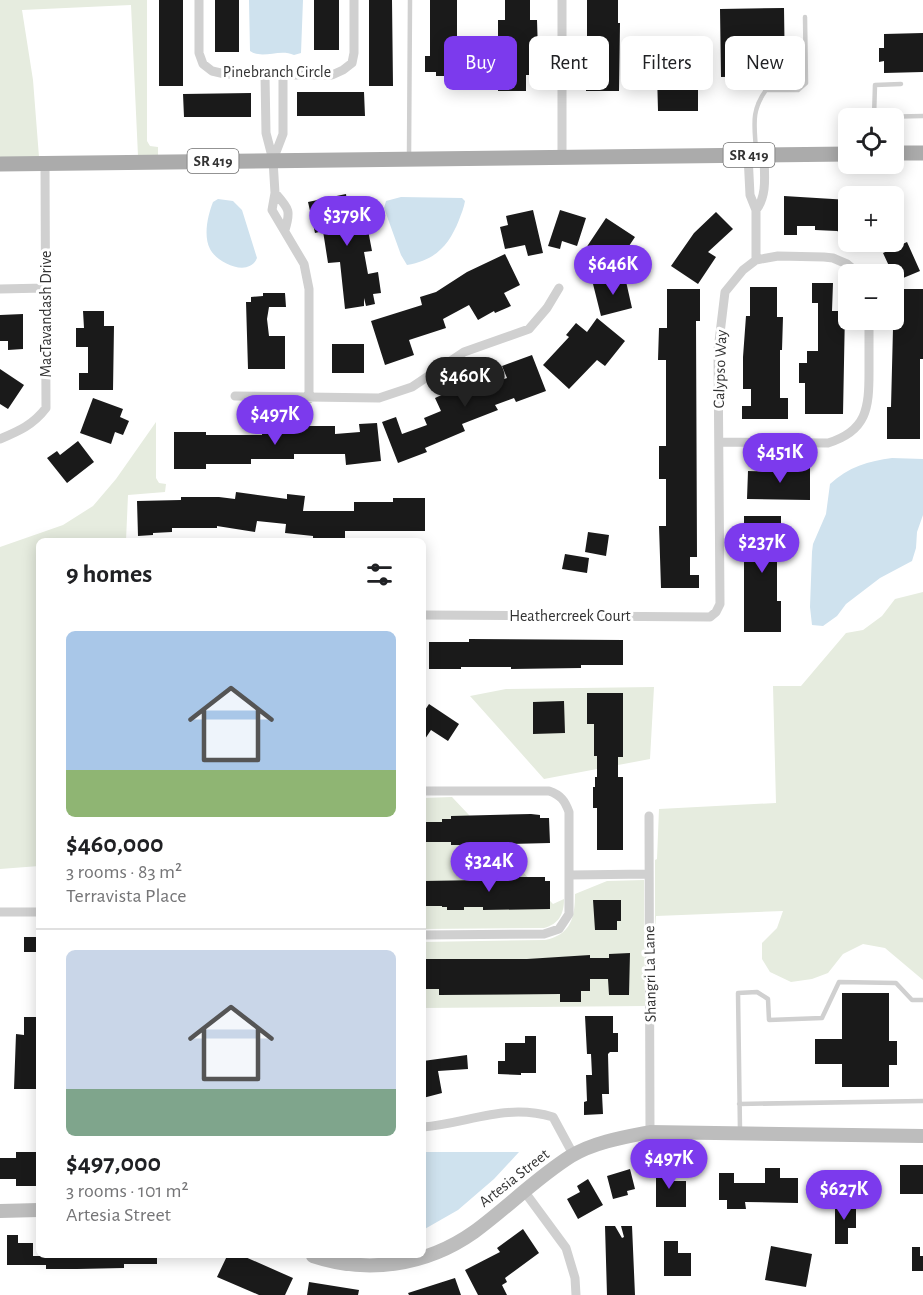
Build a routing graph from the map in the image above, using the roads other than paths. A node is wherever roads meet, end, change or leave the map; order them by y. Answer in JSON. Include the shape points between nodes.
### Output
{"nodes":[{"id":1,"x":198,"y":0,"type":"edge"},
{"id":2,"x":354,"y":0,"type":"edge"},
{"id":3,"x":410,"y":0,"type":"edge"},
{"id":4,"x":562,"y":0,"type":"edge"},
{"id":5,"x":805,"y":17,"type":"dead end"},
{"id":6,"x":265,"y":75,"type":"junction"},
{"id":7,"x":283,"y":75,"type":"junction"},
{"id":8,"x":901,"y":84,"type":"dead end"},
{"id":9,"x":265,"y":109,"type":"junction"},
{"id":10,"x":283,"y":109,"type":"junction"},
{"id":11,"x":923,"y":116,"type":"edge"},
{"id":12,"x":904,"y":153,"type":"edge"},
{"id":13,"x":923,"y":153,"type":"edge"},
{"id":14,"x":756,"y":154,"type":"junction"},
{"id":15,"x":838,"y":154,"type":"edge"},
{"id":16,"x":562,"y":156,"type":"junction"},
{"id":17,"x":409,"y":159,"type":"junction"},
{"id":18,"x":273,"y":160,"type":"junction"},
{"id":19,"x":0,"y":164,"type":"edge"},
{"id":20,"x":45,"y":164,"type":"junction"},
{"id":21,"x":275,"y":193,"type":"junction"},
{"id":22,"x":756,"y":210,"type":"junction"},
{"id":23,"x":285,"y":230,"type":"junction"},
{"id":24,"x":756,"y":260,"type":"junction"},
{"id":25,"x":847,"y":264,"type":"edge"},
{"id":26,"x":45,"y":288,"type":"junction"},
{"id":27,"x":559,"y":288,"type":"dead end"},
{"id":28,"x":0,"y":289,"type":"edge"},
{"id":29,"x":869,"y":330,"type":"edge"},
{"id":30,"x":236,"y":396,"type":"dead end"},
{"id":31,"x":309,"y":399,"type":"junction"},
{"id":32,"x":0,"y":439,"type":"edge"},
{"id":33,"x":719,"y":442,"type":"junction"},
{"id":34,"x":716,"y":612,"type":"joint"},
{"id":35,"x":426,"y":615,"type":"edge"},
{"id":36,"x":426,"y":791,"type":"edge"},
{"id":37,"x":649,"y":816,"type":"dead end"},
{"id":38,"x":649,"y":874,"type":"junction"},
{"id":39,"x":570,"y":875,"type":"junction"},
{"id":40,"x":0,"y":912,"type":"edge"},
{"id":41,"x":36,"y":912,"type":"edge"},
{"id":42,"x":426,"y":935,"type":"edge"},
{"id":43,"x":923,"y":1000,"type":"edge"},
{"id":44,"x":923,"y":1101,"type":"edge"},
{"id":45,"x":739,"y":1104,"type":"junction"},
{"id":46,"x":426,"y":1126,"type":"edge"},
{"id":47,"x":650,"y":1132,"type":"junction"},
{"id":48,"x":740,"y":1133,"type":"junction"},
{"id":49,"x":923,"y":1136,"type":"edge"},
{"id":50,"x":573,"y":1154,"type":"junction"},
{"id":51,"x":524,"y":1191,"type":"junction"},
{"id":52,"x":36,"y":1210,"type":"edge"},
{"id":53,"x":0,"y":1211,"type":"edge"},
{"id":54,"x":426,"y":1255,"type":"edge"},
{"id":55,"x":318,"y":1258,"type":"edge"},
{"id":56,"x":416,"y":1258,"type":"edge"},
{"id":57,"x":576,"y":1295,"type":"edge"}],
"edges":[{"from":1,"to":6,"type":"street","name":"Pinebranch Circle","via":[[199,53],[203,64],[225,74]]},
{"from":2,"to":7,"type":"street","name":"Pinebranch Circle","via":[[352,63],[332,75]]},
{"from":3,"to":17,"type":"lane"},
{"from":4,"to":16,"type":"street"},
{"from":5,"to":14,"type":"lane","via":[[806,83],[798,90],[766,90],[757,102]]},
{"from":6,"to":7,"type":"street","name":"Pinebranch Circle"},
{"from":6,"to":9,"type":"street"},
{"from":7,"to":10,"type":"street"},
{"from":8,"to":11,"type":"lane","via":[[875,85],[874,117]]},
{"from":9,"to":10,"type":"street"},
{"from":9,"to":18,"type":"street"},
{"from":10,"to":18,"type":"street","via":[[283,134]]},
{"from":12,"to":13,"type":"main road"},
{"from":14,"to":15,"type":"main road","number":"SR 419"},
{"from":14,"to":16,"type":"main road","number":"SR 419"},
{"from":14,"to":22,"type":"street","via":[[750,195]]},
{"from":14,"to":22,"type":"street","via":[[764,193]]},
{"from":16,"to":17,"type":"main road","number":"SR 419"},
{"from":17,"to":18,"type":"main road","number":"SR 419"},
{"from":18,"to":20,"type":"main road","number":"SR 419"},
{"from":18,"to":21,"type":"street"},
{"from":19,"to":20,"type":"main road","number":"SR 419"},
{"from":20,"to":26,"type":"street","name":"MacTavandash Drive"},
{"from":21,"to":23,"type":"street","via":[[274,218]]},
{"from":21,"to":23,"type":"street","via":[[289,209]]},
{"from":22,"to":24,"type":"street"},
{"from":23,"to":31,"type":"street","via":[[304,264],[309,289]]},
{"from":24,"to":25,"type":"street","via":[[824,256]]},
{"from":24,"to":33,"type":"street","name":"Calypso Way","via":[[725,292],[718,350]]},
{"from":26,"to":28,"type":"street"},
{"from":26,"to":32,"type":"street","name":"MacTavandash Drive","via":[[46,408],[29,426]]},
{"from":27,"to":31,"type":"street","via":[[529,329],[464,352],[412,387],[379,398]]},
{"from":29,"to":33,"type":"street","via":[[868,402],[854,430],[828,443]]},
{"from":30,"to":31,"type":"street"},
{"from":33,"to":34,"type":"street","name":"Calypso Way","via":[[720,604]]},
{"from":34,"to":35,"type":"street","name":"Heathercreek Court","via":[[710,617]]},
{"from":36,"to":39,"type":"street","via":[[555,793],[569,812]]},
{"from":37,"to":38,"type":"street","name":"Shangri La Lane"},
{"from":38,"to":39,"type":"street"},
{"from":38,"to":47,"type":"street","name":"Shangri La Lane"},
{"from":39,"to":42,"type":"street","via":[[569,914],[553,932]]},
{"from":40,"to":41,"type":"street"},
{"from":43,"to":45,"type":"lane","via":[[912,1000],[896,983],[839,982],[822,1018],[769,1020],[768,999],[757,992],[738,993]]},
{"from":44,"to":45,"type":"lane"},
{"from":45,"to":48,"type":"lane"},
{"from":46,"to":50,"type":"street","via":[[504,1111],[542,1114],[553,1117]]},
{"from":47,"to":48,"type":"street","name":"Artesia Street"},
{"from":47,"to":50,"type":"street","name":"Artesia Street","via":[[610,1140]]},
{"from":48,"to":49,"type":"street","name":"Artesia Street"},
{"from":50,"to":51,"type":"street","name":"Artesia Street"},
{"from":51,"to":54,"type":"street","name":"Artesia Street","via":[[472,1233]]},
{"from":51,"to":57,"type":"street","via":[[566,1248]]},
{"from":52,"to":53,"type":"street"},
{"from":55,"to":56,"type":"street","name":"Artesia Street","via":[[365,1266],[398,1264]]}]}
